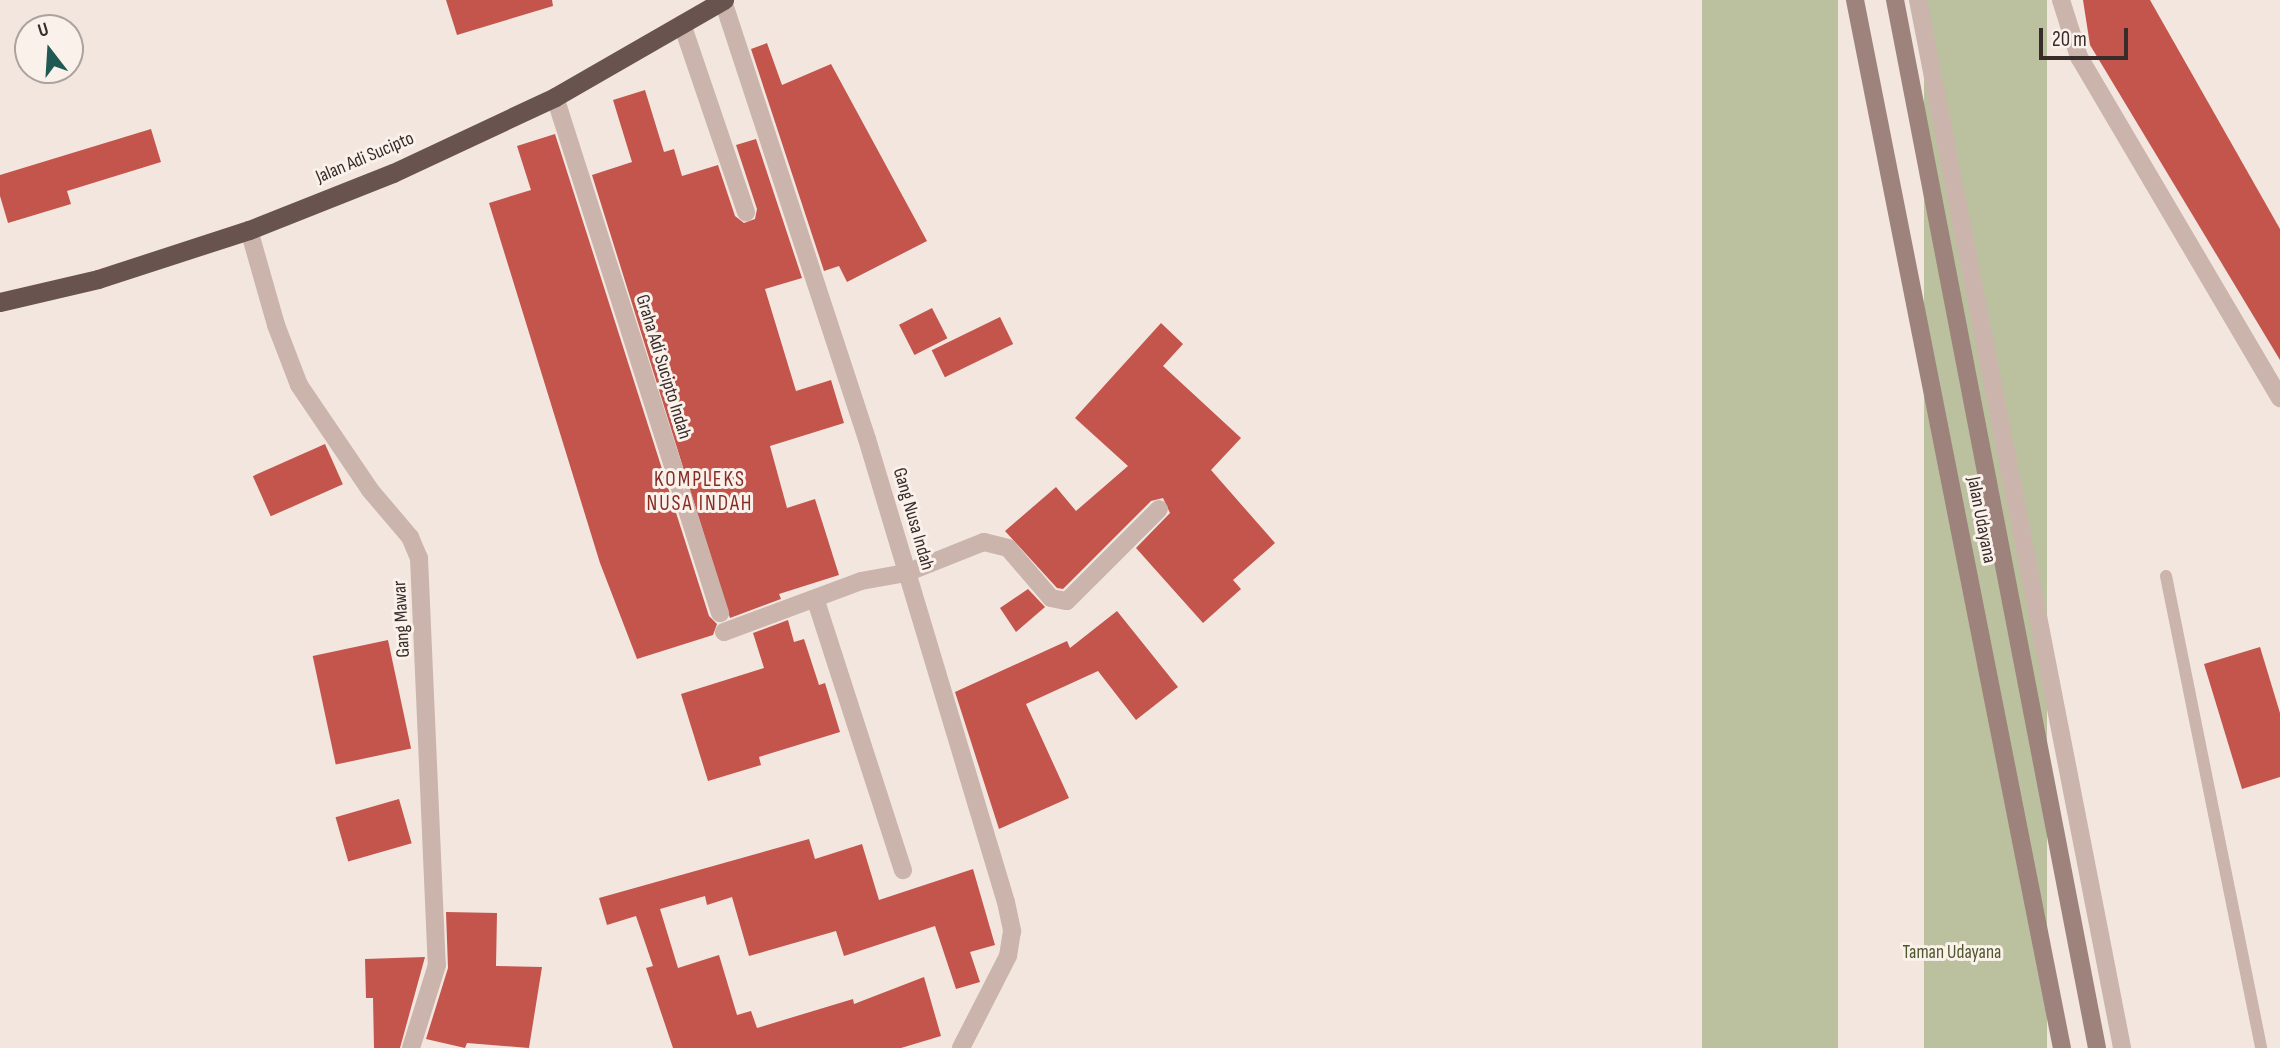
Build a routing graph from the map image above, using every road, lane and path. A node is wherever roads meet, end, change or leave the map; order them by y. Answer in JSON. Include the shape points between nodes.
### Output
{"nodes":[{"id":1,"x":723,"y":0,"type":"edge"},
{"id":2,"x":1855,"y":0,"type":"edge"},
{"id":3,"x":1895,"y":0,"type":"edge"},
{"id":4,"x":1918,"y":0,"type":"edge"},
{"id":5,"x":2061,"y":0,"type":"edge"},
{"id":6,"x":682,"y":24,"type":"junction"},
{"id":7,"x":557,"y":103,"type":"junction"},
{"id":8,"x":746,"y":212,"type":"dead end"},
{"id":9,"x":249,"y":230,"type":"junction"},
{"id":10,"x":0,"y":302,"type":"edge"},
{"id":11,"x":2280,"y":398,"type":"edge"},
{"id":12,"x":1159,"y":509,"type":"dead end"},
{"id":13,"x":906,"y":573,"type":"junction"},
{"id":14,"x":2165,"y":576,"type":"dead end"},
{"id":15,"x":816,"y":601,"type":"junction"},
{"id":16,"x":720,"y":613,"type":"dead end"},
{"id":17,"x":724,"y":632,"type":"dead end"},
{"id":18,"x":903,"y":870,"type":"dead end"},
{"id":19,"x":411,"y":1048,"type":"edge"},
{"id":20,"x":961,"y":1048,"type":"edge"},
{"id":21,"x":2062,"y":1048,"type":"edge"},
{"id":22,"x":2096,"y":1048,"type":"edge"},
{"id":23,"x":2122,"y":1048,"type":"edge"},
{"id":24,"x":2261,"y":1048,"type":"edge"}],
"edges":[{"from":1,"to":6,"type":"highway","name":"Jalan Adi Sucipto"},
{"from":1,"to":13,"type":"street","name":"Gang Nusa Indah","via":[[867,439]]},
{"from":2,"to":21,"type":"main road","name":"Jalan Udayana"},
{"from":3,"to":22,"type":"main road","name":"Jalan Udayana"},
{"from":4,"to":23,"type":"street"},
{"from":5,"to":11,"type":"street","via":[[2079,57]]},
{"from":6,"to":7,"type":"highway","name":"Jalan Adi Sucipto"},
{"from":6,"to":8,"type":"street"},
{"from":7,"to":9,"type":"highway","name":"Jalan Adi Sucipto"},
{"from":7,"to":16,"type":"street","name":"Graha Adi Sucipto Indah"},
{"from":9,"to":10,"type":"highway","name":"Jalan Adi Sucipto","via":[[98,279]]},
{"from":9,"to":19,"type":"street","name":"Gang Mawar","via":[[299,385],[370,490],[410,537],[419,558],[437,965]]},
{"from":12,"to":13,"type":"street","via":[[1067,601],[1051,597],[1008,548],[996,542],[968,546]]},
{"from":13,"to":15,"type":"street","via":[[861,581]]},
{"from":13,"to":20,"type":"street","name":"Gang Nusa Indah","via":[[1012,931],[1009,956]]},
{"from":14,"to":24,"type":"lane"},
{"from":15,"to":17,"type":"street"},
{"from":15,"to":18,"type":"street"}]}
